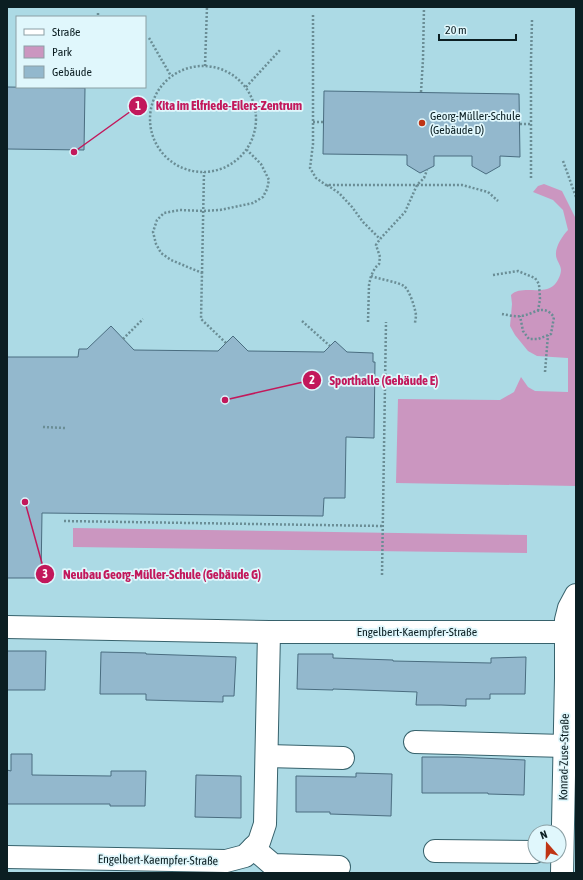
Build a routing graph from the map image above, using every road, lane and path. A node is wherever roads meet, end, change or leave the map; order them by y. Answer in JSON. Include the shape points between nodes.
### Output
{"nodes":[{"id":1,"x":207,"y":7,"type":"edge"},
{"id":2,"x":424,"y":7,"type":"edge"},
{"id":3,"x":313,"y":15,"type":"dead end"},
{"id":4,"x":532,"y":20,"type":"dead end"},
{"id":5,"x":149,"y":38,"type":"dead end"},
{"id":6,"x":281,"y":49,"type":"dead end"},
{"id":7,"x":205,"y":66,"type":"junction"},
{"id":8,"x":171,"y":76,"type":"junction"},
{"id":9,"x":246,"y":87,"type":"junction"},
{"id":10,"x":421,"y":92,"type":"dead end"},
{"id":11,"x":313,"y":122,"type":"junction"},
{"id":12,"x":324,"y":122,"type":"dead end"},
{"id":13,"x":520,"y":124,"type":"dead end"},
{"id":14,"x":531,"y":124,"type":"junction"},
{"id":15,"x":247,"y":150,"type":"junction"},
{"id":16,"x":563,"y":161,"type":"dead end"},
{"id":17,"x":427,"y":170,"type":"dead end"},
{"id":18,"x":204,"y":172,"type":"junction"},
{"id":19,"x":531,"y":178,"type":"dead end"},
{"id":20,"x":326,"y":185,"type":"junction"},
{"id":21,"x":417,"y":185,"type":"junction"},
{"id":22,"x":576,"y":197,"type":"edge"},
{"id":23,"x":498,"y":202,"type":"dead end"},
{"id":24,"x":203,"y":211,"type":"junction"},
{"id":25,"x":380,"y":239,"type":"junction"},
{"id":26,"x":202,"y":273,"type":"junction"},
{"id":27,"x":493,"y":275,"type":"dead end"},
{"id":28,"x":371,"y":276,"type":"junction"},
{"id":29,"x":538,"y":311,"type":"junction"},
{"id":30,"x":502,"y":314,"type":"dead end"},
{"id":31,"x":520,"y":316,"type":"junction"},
{"id":32,"x":143,"y":319,"type":"dead end"},
{"id":33,"x":302,"y":321,"type":"dead end"},
{"id":34,"x":368,"y":322,"type":"dead end"},
{"id":35,"x":386,"y":322,"type":"dead end"},
{"id":36,"x":415,"y":324,"type":"dead end"},
{"id":37,"x":548,"y":335,"type":"junction"},
{"id":38,"x":123,"y":339,"type":"dead end"},
{"id":39,"x":226,"y":343,"type":"dead end"},
{"id":40,"x":330,"y":346,"type":"dead end"},
{"id":41,"x":545,"y":372,"type":"dead end"},
{"id":42,"x":43,"y":427,"type":"dead end"},
{"id":43,"x":65,"y":428,"type":"dead end"},
{"id":44,"x":64,"y":521,"type":"dead end"},
{"id":45,"x":383,"y":526,"type":"junction"},
{"id":46,"x":382,"y":575,"type":"dead end"},
{"id":47,"x":576,"y":595,"type":"edge"},
{"id":48,"x":7,"y":626,"type":"edge"},
{"id":49,"x":269,"y":632,"type":"junction"},
{"id":50,"x":566,"y":632,"type":"junction"},
{"id":51,"x":571,"y":678,"type":"edge"},
{"id":52,"x":415,"y":742,"type":"dead end"},
{"id":53,"x":267,"y":756,"type":"junction"},
{"id":54,"x":343,"y":758,"type":"dead end"},
{"id":55,"x":568,"y":758,"type":"edge"},
{"id":56,"x":566,"y":824,"type":"edge"},
{"id":57,"x":252,"y":848,"type":"junction"},
{"id":58,"x":435,"y":851,"type":"dead end"},
{"id":59,"x":527,"y":852,"type":"edge"},
{"id":60,"x":7,"y":857,"type":"edge"},
{"id":61,"x":339,"y":867,"type":"dead end"}],
"edges":[{"from":1,"to":7,"type":"path"},
{"from":2,"to":10,"type":"path"},
{"from":3,"to":11,"type":"path"},
{"from":4,"to":14,"type":"path"},
{"from":5,"to":8,"type":"path"},
{"from":6,"to":9,"type":"path"},
{"from":7,"to":8,"type":"path","via":[[187,68]]},
{"from":7,"to":9,"type":"path","via":[[221,68],[235,76]]},
{"from":8,"to":18,"type":"path","via":[[159,88],[152,103],[152,136],[160,151],[172,162],[187,170]]},
{"from":9,"to":15,"type":"path","via":[[254,102],[257,118],[254,135]]},
{"from":11,"to":12,"type":"path"},
{"from":11,"to":20,"type":"path","via":[[310,168],[316,178]]},
{"from":13,"to":14,"type":"path"},
{"from":14,"to":19,"type":"path"},
{"from":15,"to":18,"type":"path","via":[[235,162],[220,169]]},
{"from":15,"to":24,"type":"path","via":[[261,164],[269,180],[263,197],[253,203]]},
{"from":16,"to":22,"type":"path"},
{"from":17,"to":21,"type":"path"},
{"from":18,"to":24,"type":"path"},
{"from":20,"to":21,"type":"path"},
{"from":20,"to":25,"type":"path","via":[[348,202]]},
{"from":21,"to":23,"type":"path","via":[[462,185],[488,192]]},
{"from":21,"to":25,"type":"path","via":[[405,212]]},
{"from":24,"to":26,"type":"path"},
{"from":24,"to":26,"type":"path","via":[[180,210],[164,213],[157,220],[154,232],[156,244],[162,253],[171,260]]},
{"from":25,"to":28,"type":"path","via":[[376,245],[380,257],[379,264]]},
{"from":26,"to":39,"type":"path","via":[[201,320]]},
{"from":27,"to":29,"type":"path","via":[[518,271],[535,278],[540,299]]},
{"from":28,"to":34,"type":"path"},
{"from":28,"to":36,"type":"path","via":[[404,286],[410,294],[416,315]]},
{"from":29,"to":31,"type":"path"},
{"from":29,"to":37,"type":"path","via":[[543,309],[554,317],[551,334]]},
{"from":30,"to":31,"type":"path"},
{"from":31,"to":37,"type":"path","via":[[523,331],[528,339]]},
{"from":32,"to":38,"type":"path"},
{"from":33,"to":40,"type":"path"},
{"from":35,"to":45,"type":"path"},
{"from":37,"to":41,"type":"path"},
{"from":42,"to":43,"type":"path"},
{"from":44,"to":45,"type":"path"},
{"from":45,"to":46,"type":"path"},
{"from":47,"to":50,"type":"street","name":"Konrad-Zuse-Straße","via":[[569,608]]},
{"from":48,"to":49,"type":"street","name":"Engelbert-Kaempfer-Straße"},
{"from":49,"to":50,"type":"street","name":"Engelbert-Kaempfer-Straße"},
{"from":49,"to":53,"type":"street","name":"Engelbert-Kaempfer-Straße"},
{"from":50,"to":51,"type":"street","name":"Konrad-Zuse-Straße"},
{"from":51,"to":55,"type":"street","name":"Konrad-Zuse-Straße"},
{"from":52,"to":55,"type":"street"},
{"from":53,"to":54,"type":"street"},
{"from":53,"to":57,"type":"street","name":"Engelbert-Kaempfer-Straße","via":[[265,824],[259,842]]},
{"from":55,"to":56,"type":"street","name":"Konrad-Zuse-Straße"},
{"from":57,"to":60,"type":"street","name":"Engelbert-Kaempfer-Straße","via":[[245,856],[226,861]]},
{"from":57,"to":61,"type":"street","via":[[273,865]]},
{"from":58,"to":59,"type":"street"}]}
